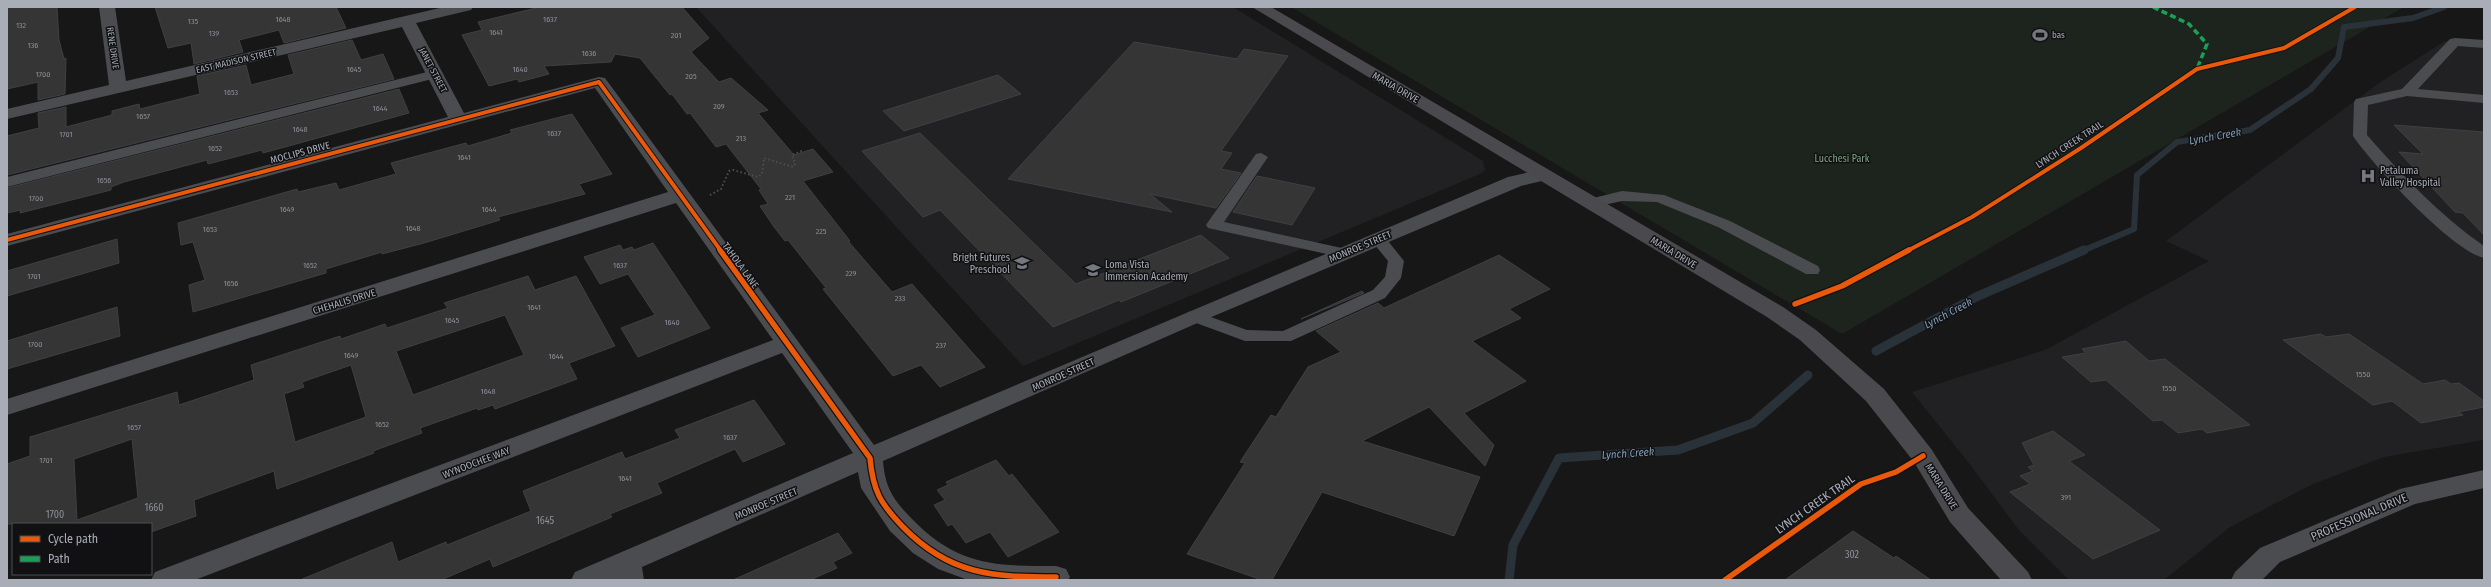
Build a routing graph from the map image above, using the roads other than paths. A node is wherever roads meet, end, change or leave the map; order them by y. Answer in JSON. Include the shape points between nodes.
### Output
{"nodes":[{"id":1,"x":107,"y":7,"type":"edge"},
{"id":2,"x":465,"y":7,"type":"edge"},
{"id":3,"x":1260,"y":7,"type":"edge"},
{"id":4,"x":407,"y":20,"type":"junction"},
{"id":5,"x":2484,"y":44,"type":"edge"},
{"id":6,"x":435,"y":74,"type":"junction"},
{"id":7,"x":598,"y":82,"type":"joint"},
{"id":8,"x":118,"y":88,"type":"junction"},
{"id":9,"x":2407,"y":92,"type":"junction"},
{"id":10,"x":2484,"y":99,"type":"edge"},
{"id":11,"x":7,"y":114,"type":"edge"},
{"id":12,"x":458,"y":119,"type":"junction"},
{"id":13,"x":1261,"y":157,"type":"dead end"},
{"id":14,"x":1542,"y":175,"type":"junction"},
{"id":15,"x":7,"y":182,"type":"edge"},
{"id":16,"x":680,"y":195,"type":"junction"},
{"id":17,"x":1590,"y":202,"type":"junction"},
{"id":18,"x":1378,"y":239,"type":"junction"},
{"id":19,"x":7,"y":240,"type":"edge"},
{"id":20,"x":1344,"y":253,"type":"junction"},
{"id":21,"x":2484,"y":253,"type":"edge"},
{"id":22,"x":1812,"y":270,"type":"dead end"},
{"id":23,"x":1194,"y":316,"type":"junction"},
{"id":24,"x":786,"y":343,"type":"junction"},
{"id":25,"x":7,"y":406,"type":"edge"},
{"id":26,"x":870,"y":458,"type":"junction"},
{"id":27,"x":2484,"y":479,"type":"edge"},
{"id":28,"x":629,"y":571,"type":"edge"},
{"id":29,"x":1056,"y":577,"type":"dead end"},
{"id":30,"x":165,"y":580,"type":"edge"},
{"id":31,"x":585,"y":580,"type":"edge"},
{"id":32,"x":2018,"y":580,"type":"edge"},
{"id":33,"x":2245,"y":580,"type":"edge"}],
"edges":[{"from":1,"to":8,"type":"street","name":"RENE DRIVE"},
{"from":2,"to":4,"type":"street","name":"EAST MADISON STREET"},
{"from":3,"to":14,"type":"street","name":"MARIA DRIVE"},
{"from":4,"to":6,"type":"street","name":"JANET STREET"},
{"from":4,"to":8,"type":"street","name":"EAST MADISON STREET"},
{"from":5,"to":9,"type":"lane","via":[[2455,42]]},
{"from":6,"to":12,"type":"street","name":"JANET STREET"},
{"from":6,"to":15,"type":"lane"},
{"from":7,"to":12,"type":"street","name":"MOCLIPS DRIVE"},
{"from":7,"to":16,"type":"street","name":"TAHOLA LANE"},
{"from":8,"to":11,"type":"street","name":"EAST MADISON STREET"},
{"from":9,"to":10,"type":"lane"},
{"from":9,"to":21,"type":"lane","via":[[2361,102],[2360,136],[2409,193],[2454,234]]},
{"from":12,"to":19,"type":"street","name":"MOCLIPS DRIVE"},
{"from":13,"to":20,"type":"lane","via":[[1214,225]]},
{"from":14,"to":17,"type":"street","name":"MARIA DRIVE"},
{"from":14,"to":18,"type":"street","name":"MONROE STREET","via":[[1515,181]]},
{"from":16,"to":24,"type":"street","name":"TAHOLA LANE"},
{"from":16,"to":25,"type":"street","name":"CHEHALIS DRIVE"},
{"from":17,"to":22,"type":"lane","via":[[1622,196],[1659,198],[1724,224]]},
{"from":17,"to":32,"type":"street","name":"MARIA DRIVE","via":[[1808,334],[1875,395],[1924,456],[1959,515]]},
{"from":18,"to":20,"type":"street","name":"MONROE STREET"},
{"from":18,"to":23,"type":"lane","via":[[1396,261],[1393,278],[1379,294],[1285,338],[1245,335]]},
{"from":20,"to":23,"type":"street","name":"MONROE STREET"},
{"from":23,"to":26,"type":"street","name":"MONROE STREET"},
{"from":24,"to":26,"type":"street","name":"TAHOLA LANE"},
{"from":24,"to":30,"type":"street","name":"WYNOOCHEE WAY"},
{"from":26,"to":28,"type":"street","name":"MONROE STREET"},
{"from":26,"to":29,"type":"street","via":[[873,487],[920,545],[959,567],[1006,576]]},
{"from":27,"to":33,"type":"street","name":"PROFESSIONAL DRIVE","via":[[2409,496],[2270,555]]},
{"from":28,"to":31,"type":"street","name":"MONROE STREET"}]}
